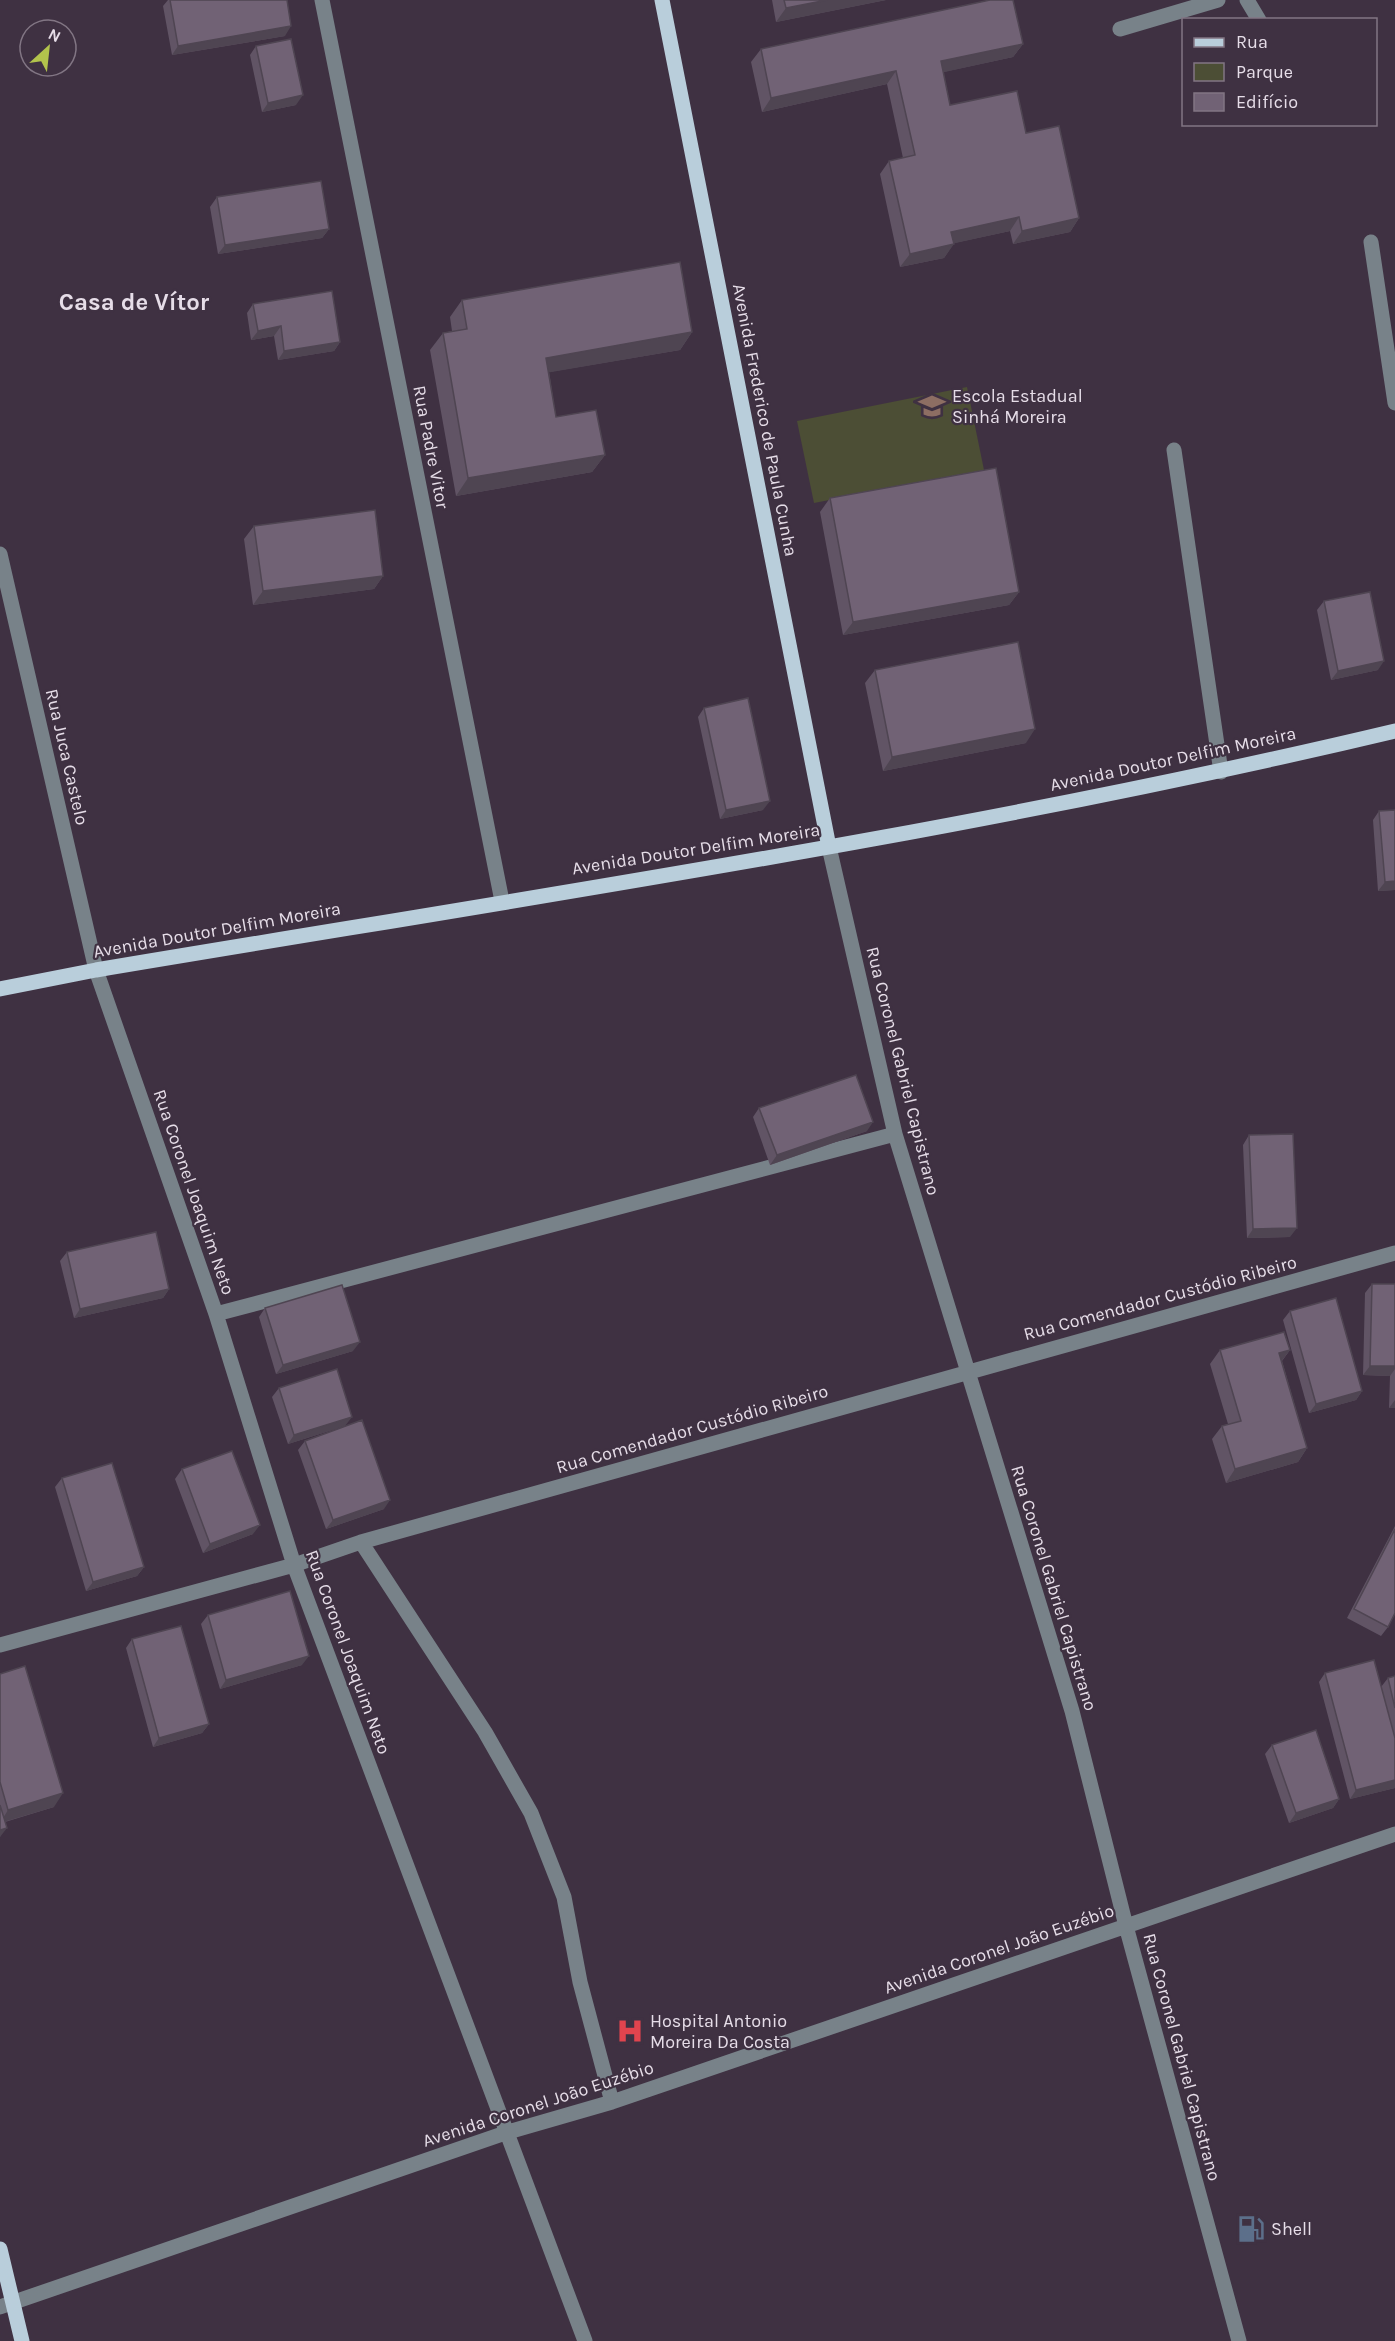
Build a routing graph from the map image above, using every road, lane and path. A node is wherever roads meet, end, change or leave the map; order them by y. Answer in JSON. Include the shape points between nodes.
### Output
{"nodes":[{"id":1,"x":322,"y":0,"type":"edge"},
{"id":2,"x":662,"y":0,"type":"edge"},
{"id":3,"x":1218,"y":0,"type":"edge"},
{"id":4,"x":1247,"y":0,"type":"edge"},
{"id":5,"x":1258,"y":18,"type":"edge"},
{"id":6,"x":1120,"y":29,"type":"dead end"},
{"id":7,"x":1371,"y":242,"type":"dead end"},
{"id":8,"x":1395,"y":403,"type":"edge"},
{"id":9,"x":1174,"y":450,"type":"dead end"},
{"id":10,"x":0,"y":554,"type":"edge"},
{"id":11,"x":1395,"y":731,"type":"edge"},
{"id":12,"x":1221,"y":772,"type":"junction"},
{"id":13,"x":829,"y":847,"type":"junction"},
{"id":14,"x":502,"y":901,"type":"junction"},
{"id":15,"x":96,"y":970,"type":"junction"},
{"id":16,"x":0,"y":989,"type":"edge"},
{"id":17,"x":895,"y":1134,"type":"junction"},
{"id":18,"x":1395,"y":1253,"type":"edge"},
{"id":19,"x":216,"y":1314,"type":"junction"},
{"id":20,"x":966,"y":1371,"type":"junction"},
{"id":21,"x":361,"y":1542,"type":"junction"},
{"id":22,"x":294,"y":1565,"type":"junction"},
{"id":23,"x":0,"y":1645,"type":"edge"},
{"id":24,"x":1395,"y":1834,"type":"edge"},
{"id":25,"x":1126,"y":1926,"type":"junction"},
{"id":26,"x":612,"y":2102,"type":"junction"},
{"id":27,"x":508,"y":2132,"type":"junction"},
{"id":28,"x":0,"y":2249,"type":"edge"},
{"id":29,"x":7,"y":2304,"type":"edge"},
{"id":30,"x":22,"y":2341,"type":"edge"},
{"id":31,"x":585,"y":2341,"type":"edge"},
{"id":32,"x":1239,"y":2341,"type":"edge"}],
"edges":[{"from":1,"to":14,"type":"street","name":"Rua Padre Vitor"},
{"from":2,"to":13,"type":"main road","name":"Avenida Frederico de Paula Cunha"},
{"from":3,"to":6,"type":"street"},
{"from":4,"to":5,"type":"street"},
{"from":7,"to":8,"type":"street"},
{"from":9,"to":12,"type":"street"},
{"from":10,"to":15,"type":"street","name":"Rua Juca Castelo"},
{"from":11,"to":12,"type":"main road","name":"Avenida Doutor Delfim Moreira"},
{"from":12,"to":13,"type":"main road","name":"Avenida Doutor Delfim Moreira"},
{"from":13,"to":14,"type":"main road","name":"Avenida Doutor Delfim Moreira"},
{"from":13,"to":17,"type":"street","name":"Rua Coronel Gabriel Capistrano"},
{"from":14,"to":15,"type":"main road","name":"Avenida Doutor Delfim Moreira"},
{"from":15,"to":16,"type":"main road","name":"Avenida Doutor Delfim Moreira"},
{"from":15,"to":19,"type":"street","name":"Rua Coronel Joaquim Neto"},
{"from":17,"to":19,"type":"street"},
{"from":17,"to":20,"type":"street","name":"Rua Coronel Gabriel Capistrano"},
{"from":18,"to":20,"type":"street","name":"Rua Comendador Custódio Ribeiro"},
{"from":19,"to":22,"type":"street","name":"Rua Coronel Joaquim Neto"},
{"from":20,"to":21,"type":"street","name":"Rua Comendador Custódio Ribeiro"},
{"from":20,"to":25,"type":"street","name":"Rua Coronel Gabriel Capistrano","via":[[1072,1711]]},
{"from":21,"to":22,"type":"street","name":"Rua Comendador Custódio Ribeiro"},
{"from":21,"to":26,"type":"street","via":[[485,1732],[531,1813],[564,1898],[580,1982]]},
{"from":22,"to":23,"type":"street","name":"Rua Comendador Custódio Ribeiro"},
{"from":22,"to":27,"type":"street","name":"Rua Coronel Joaquim Neto"},
{"from":24,"to":25,"type":"street","name":"Avenida Coronel João Euzébio"},
{"from":25,"to":26,"type":"street","name":"Avenida Coronel João Euzébio"},
{"from":25,"to":32,"type":"street","name":"Rua Coronel Gabriel Capistrano"},
{"from":26,"to":27,"type":"street","name":"Avenida Coronel João Euzébio"},
{"from":27,"to":29,"type":"street","name":"Avenida Coronel João Euzébio"},
{"from":27,"to":31,"type":"street","name":"Rua Coronel Joaquim Neto"},
{"from":28,"to":29,"type":"main road"},
{"from":29,"to":30,"type":"main road"}]}
